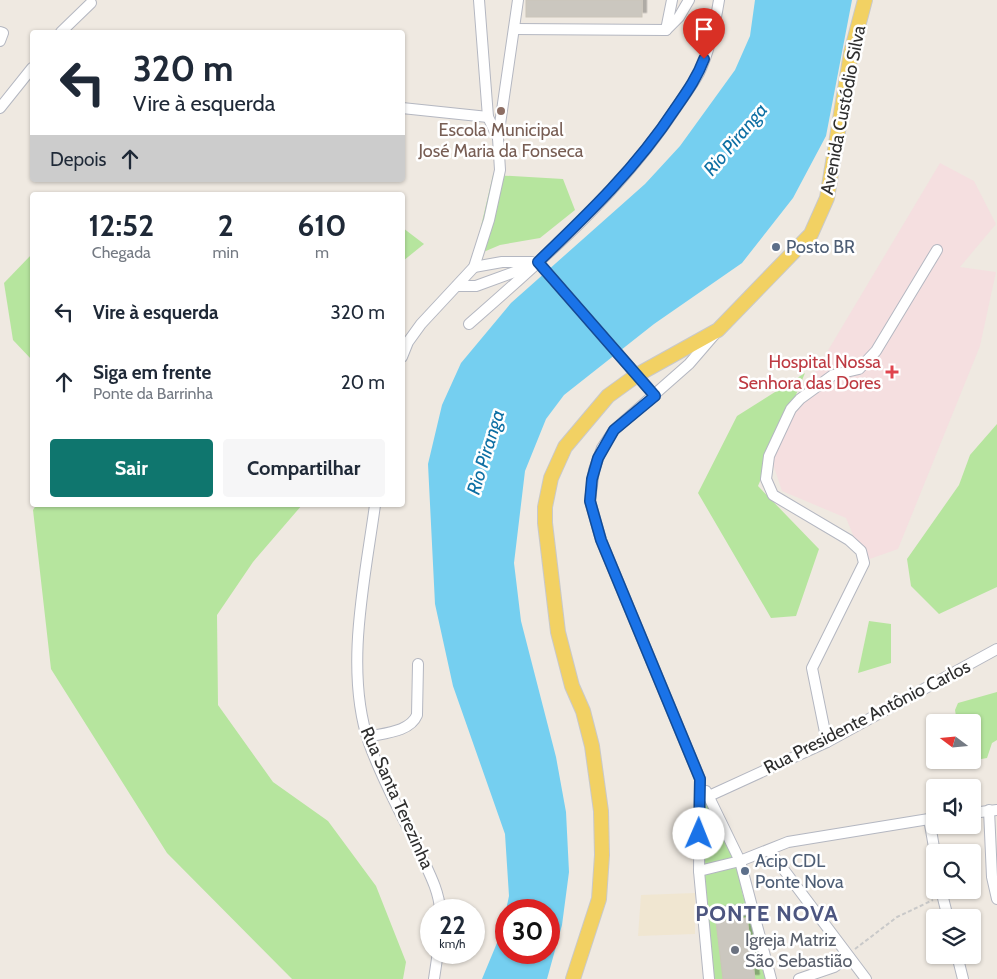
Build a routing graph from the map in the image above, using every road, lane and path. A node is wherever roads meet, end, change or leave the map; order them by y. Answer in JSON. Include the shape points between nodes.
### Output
{"nodes":[{"id":1,"x":479,"y":0,"type":"edge"},
{"id":2,"x":518,"y":0,"type":"edge"},
{"id":3,"x":672,"y":0,"type":"edge"},
{"id":4,"x":689,"y":0,"type":"edge"},
{"id":5,"x":719,"y":0,"type":"edge"},
{"id":6,"x":865,"y":0,"type":"edge"},
{"id":7,"x":91,"y":3,"type":"dead end"},
{"id":8,"x":514,"y":29,"type":"junction"},
{"id":9,"x":63,"y":30,"type":"edge"},
{"id":10,"x":666,"y":30,"type":"junction"},
{"id":11,"x":0,"y":32,"type":"edge"},
{"id":12,"x":0,"y":41,"type":"edge"},
{"id":13,"x":30,"y":70,"type":"edge"},
{"id":14,"x":0,"y":108,"type":"edge"},
{"id":15,"x":405,"y":108,"type":"edge"},
{"id":16,"x":488,"y":118,"type":"junction"},
{"id":17,"x":498,"y":138,"type":"junction"},
{"id":18,"x":937,"y":250,"type":"dead end"},
{"id":19,"x":541,"y":265,"type":"junction"},
{"id":20,"x":474,"y":267,"type":"junction"},
{"id":21,"x":457,"y":286,"type":"junction"},
{"id":22,"x":469,"y":324,"type":"dead end"},
{"id":23,"x":718,"y":330,"type":"junction"},
{"id":24,"x":405,"y":350,"type":"edge"},
{"id":25,"x":637,"y":375,"type":"junction"},
{"id":26,"x":655,"y":396,"type":"junction"},
{"id":27,"x":375,"y":507,"type":"edge"},
{"id":28,"x":997,"y":649,"type":"edge"},
{"id":29,"x":418,"y":664,"type":"dead end"},
{"id":30,"x":367,"y":737,"type":"junction"},
{"id":31,"x":827,"y":742,"type":"junction"},
{"id":32,"x":700,"y":779,"type":"junction"},
{"id":33,"x":709,"y":796,"type":"junction"},
{"id":34,"x":993,"y":810,"type":"edge"},
{"id":35,"x":926,"y":820,"type":"edge"},
{"id":36,"x":768,"y":850,"type":"junction"},
{"id":37,"x":740,"y":862,"type":"junction"},
{"id":38,"x":699,"y":871,"type":"junction"},
{"id":39,"x":995,"y":882,"type":"edge"},
{"id":40,"x":437,"y":899,"type":"edge"},
{"id":41,"x":930,"y":899,"type":"edge"},
{"id":42,"x":997,"y":899,"type":"edge"},
{"id":43,"x":751,"y":908,"type":"junction"},
{"id":44,"x":703,"y":914,"type":"junction"},
{"id":45,"x":848,"y":956,"type":"junction"},
{"id":46,"x":436,"y":964,"type":"edge"},
{"id":47,"x":959,"y":964,"type":"edge"},
{"id":48,"x":434,"y":979,"type":"edge"},
{"id":49,"x":573,"y":979,"type":"edge"},
{"id":50,"x":709,"y":979,"type":"edge"},
{"id":51,"x":771,"y":979,"type":"edge"},
{"id":52,"x":799,"y":979,"type":"edge"},
{"id":53,"x":857,"y":979,"type":"edge"},
{"id":54,"x":866,"y":979,"type":"edge"},
{"id":55,"x":963,"y":979,"type":"edge"}],
"edges":[{"from":1,"to":16,"type":"street"},
{"from":2,"to":8,"type":"street"},
{"from":3,"to":10,"type":"street"},
{"from":4,"to":10,"type":"street"},
{"from":5,"to":19,"type":"street","via":[[714,32],[698,73],[652,144]]},
{"from":6,"to":23,"type":"main road","name":"Avenida Custódio Silva","via":[[851,53],[827,198],[811,234]]},
{"from":7,"to":9,"type":"street"},
{"from":8,"to":10,"type":"street"},
{"from":8,"to":17,"type":"street"},
{"from":11,"to":12,"type":"street","via":[[3,33]]},
{"from":13,"to":14,"type":"street"},
{"from":15,"to":16,"type":"street"},
{"from":16,"to":17,"type":"street"},
{"from":17,"to":20,"type":"street","via":[[500,170]]},
{"from":18,"to":31,"type":"street","via":[[876,351],[859,369],[833,375],[800,399],[791,409],[769,456],[766,479],[773,496],[849,540],[861,551],[864,563],[812,668]]},
{"from":19,"to":20,"type":"street","via":[[502,262]]},
{"from":19,"to":21,"type":"street","via":[[476,286]]},
{"from":19,"to":22,"type":"street"},
{"from":19,"to":25,"type":"street"},
{"from":20,"to":21,"type":"street"},
{"from":21,"to":24,"type":"street","via":[[421,324]]},
{"from":23,"to":25,"type":"main road","name":"Avenida Custódio Silva"},
{"from":23,"to":26,"type":"street"},
{"from":25,"to":26,"type":"street"},
{"from":25,"to":49,"type":"main road","name":"Avenida Custódio Silva","via":[[608,396],[566,447],[551,478],[545,507],[558,632],[592,746],[601,811],[599,899]]},
{"from":26,"to":32,"type":"street","via":[[614,430],[607,440],[594,470],[590,501],[601,540]]},
{"from":27,"to":30,"type":"street","name":"Rua Santa Terezinha","via":[[359,623],[358,685]]},
{"from":28,"to":31,"type":"street","name":"Rua Presidente Antônio Carlos"},
{"from":29,"to":30,"type":"street","via":[[414,723]]},
{"from":30,"to":40,"type":"street","name":"Rua Santa Terezinha","via":[[432,879]]},
{"from":31,"to":33,"type":"street","name":"Rua Presidente Antônio Carlos"},
{"from":32,"to":33,"type":"street"},
{"from":32,"to":38,"type":"street"},
{"from":33,"to":37,"type":"street"},
{"from":34,"to":39,"type":"street"},
{"from":35,"to":36,"type":"street","via":[[788,842]]},
{"from":36,"to":37,"type":"street"},
{"from":36,"to":45,"type":"street"},
{"from":37,"to":38,"type":"street"},
{"from":37,"to":43,"type":"street"},
{"from":38,"to":44,"type":"street"},
{"from":39,"to":42,"type":"street"},
{"from":41,"to":45,"type":"path","via":[[896,917]]},
{"from":43,"to":44,"type":"street"},
{"from":43,"to":51,"type":"street"},
{"from":44,"to":50,"type":"street"},
{"from":45,"to":52,"type":"street","via":[[834,967]]},
{"from":45,"to":53,"type":"street"},
{"from":45,"to":54,"type":"street"},
{"from":46,"to":48,"type":"street"},
{"from":47,"to":55,"type":"street"}]}
